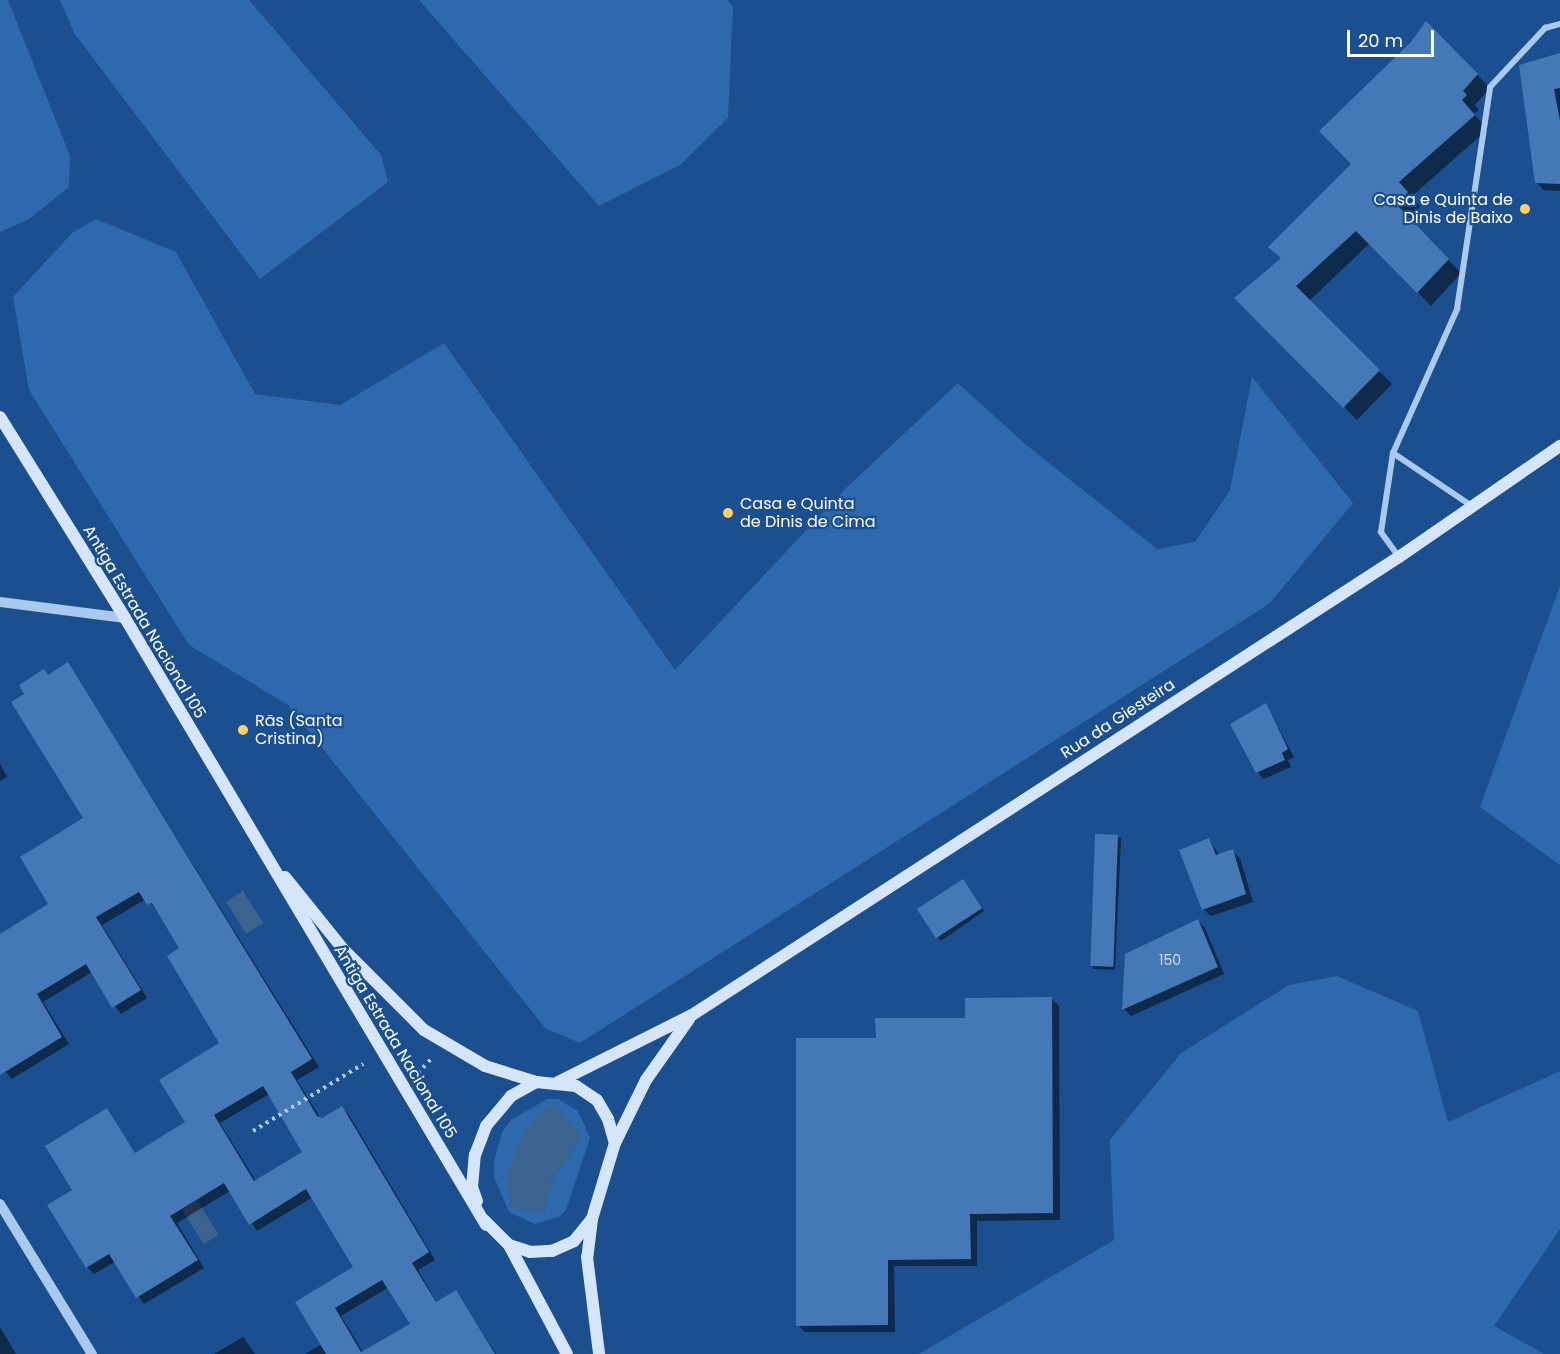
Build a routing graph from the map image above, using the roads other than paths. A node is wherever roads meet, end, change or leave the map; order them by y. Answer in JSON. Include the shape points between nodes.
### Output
{"nodes":[{"id":1,"x":1560,"y":24,"type":"edge"},
{"id":2,"x":0,"y":417,"type":"edge"},
{"id":3,"x":1560,"y":446,"type":"edge"},
{"id":4,"x":1393,"y":453,"type":"junction"},
{"id":5,"x":1473,"y":506,"type":"junction"},
{"id":6,"x":1399,"y":557,"type":"junction"},
{"id":7,"x":0,"y":603,"type":"edge"},
{"id":8,"x":124,"y":618,"type":"junction"},
{"id":9,"x":259,"y":844,"type":"junction"},
{"id":10,"x":692,"y":1016,"type":"junction"},
{"id":11,"x":536,"y":1082,"type":"junction"},
{"id":12,"x":558,"y":1082,"type":"junction"},
{"id":13,"x":615,"y":1143,"type":"junction"},
{"id":14,"x":0,"y":1204,"type":"edge"},
{"id":15,"x":592,"y":1219,"type":"junction"},
{"id":16,"x":486,"y":1226,"type":"junction"},
{"id":17,"x":509,"y":1245,"type":"junction"},
{"id":18,"x":92,"y":1354,"type":"edge"},
{"id":19,"x":567,"y":1354,"type":"edge"},
{"id":20,"x":599,"y":1354,"type":"edge"}],
"edges":[{"from":1,"to":4,"type":"street","via":[[1545,28],[1490,87],[1457,309]]},
{"from":2,"to":8,"type":"main road","name":"Antiga Estrada Nacional 105"},
{"from":3,"to":5,"type":"main road","name":"Rua da Giesteira"},
{"from":4,"to":5,"type":"street"},
{"from":4,"to":6,"type":"street","via":[[1381,532]]},
{"from":5,"to":6,"type":"main road","name":"Rua da Giesteira"},
{"from":6,"to":10,"type":"main road","name":"Rua da Giesteira"},
{"from":7,"to":8,"type":"street"},
{"from":8,"to":9,"type":"main road","name":"Antiga Estrada Nacional 105"},
{"from":9,"to":11,"type":"main road","name":"Antiga Estrada Nacional 105","via":[[344,950],[424,1030],[485,1066]]},
{"from":9,"to":16,"type":"main road","name":"Antiga Estrada Nacional 105"},
{"from":10,"to":12,"type":"main road"},
{"from":10,"to":13,"type":"main road","via":[[646,1080]]},
{"from":11,"to":12,"type":"main road"},
{"from":11,"to":16,"type":"main road","via":[[511,1096],[486,1126],[475,1155],[472,1187]]},
{"from":12,"to":13,"type":"main road","via":[[576,1086],[597,1100]]},
{"from":13,"to":15,"type":"main road"},
{"from":14,"to":18,"type":"street"},
{"from":15,"to":17,"type":"main road","via":[[574,1241],[552,1251],[530,1252]]},
{"from":15,"to":20,"type":"main road","via":[[587,1257]]},
{"from":16,"to":17,"type":"main road"},
{"from":17,"to":19,"type":"main road"}]}
